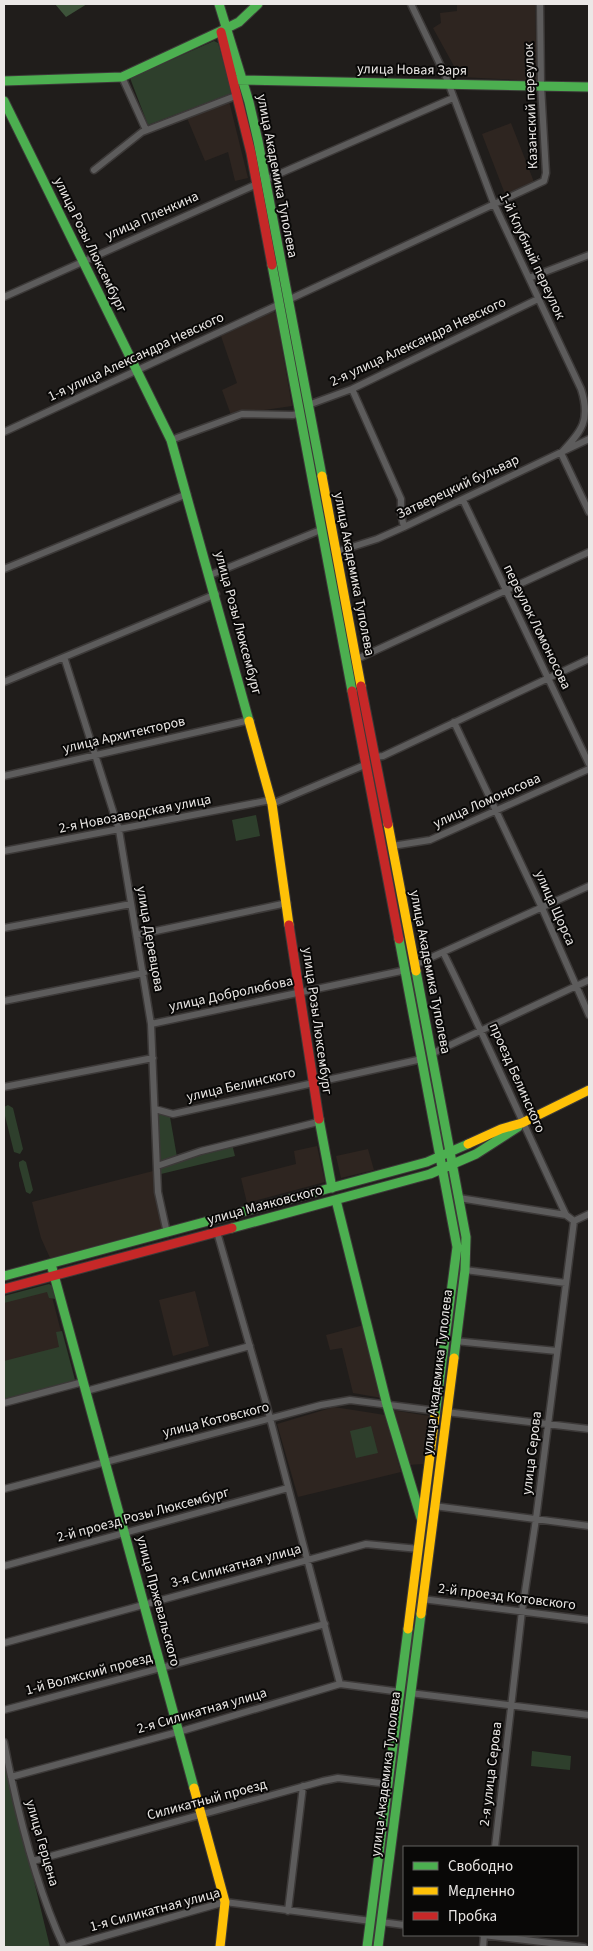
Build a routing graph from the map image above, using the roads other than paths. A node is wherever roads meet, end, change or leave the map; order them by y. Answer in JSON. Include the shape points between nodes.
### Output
{"nodes":[{"id":1,"x":213,"y":4,"type":"edge"},
{"id":2,"x":258,"y":4,"type":"edge"},
{"id":3,"x":411,"y":4,"type":"edge"},
{"id":4,"x":540,"y":4,"type":"edge"},
{"id":5,"x":219,"y":10,"type":"edge"},
{"id":6,"x":224,"y":30,"type":"junction"},
{"id":7,"x":122,"y":77,"type":"junction"},
{"id":8,"x":238,"y":80,"type":"junction"},
{"id":9,"x":4,"y":82,"type":"edge"},
{"id":10,"x":449,"y":84,"type":"junction"},
{"id":11,"x":541,"y":86,"type":"junction"},
{"id":12,"x":589,"y":87,"type":"edge"},
{"id":13,"x":238,"y":95,"type":"junction"},
{"id":14,"x":453,"y":98,"type":"junction"},
{"id":15,"x":248,"y":99,"type":"junction"},
{"id":16,"x":4,"y":101,"type":"edge"},
{"id":17,"x":146,"y":130,"type":"junction"},
{"id":18,"x":94,"y":170,"type":"dead end"},
{"id":19,"x":261,"y":182,"type":"junction"},
{"id":20,"x":494,"y":204,"type":"junction"},
{"id":21,"x":589,"y":255,"type":"edge"},
{"id":22,"x":82,"y":261,"type":"junction"},
{"id":23,"x":529,"y":278,"type":"junction"},
{"id":24,"x":4,"y":297,"type":"edge"},
{"id":25,"x":538,"y":299,"type":"junction"},
{"id":26,"x":284,"y":302,"type":"junction"},
{"id":27,"x":136,"y":370,"type":"junction"},
{"id":28,"x":352,"y":389,"type":"junction"},
{"id":29,"x":308,"y":405,"type":"junction"},
{"id":30,"x":301,"y":413,"type":"junction"},
{"id":31,"x":4,"y":432,"type":"edge"},
{"id":32,"x":589,"y":439,"type":"edge"},
{"id":33,"x":171,"y":440,"type":"junction"},
{"id":34,"x":561,"y":452,"type":"junction"},
{"id":35,"x":187,"y":494,"type":"junction"},
{"id":36,"x":463,"y":500,"type":"junction"},
{"id":37,"x":589,"y":512,"type":"edge"},
{"id":38,"x":404,"y":527,"type":"junction"},
{"id":39,"x":322,"y":529,"type":"junction"},
{"id":40,"x":326,"y":544,"type":"junction"},
{"id":41,"x":336,"y":552,"type":"junction"},
{"id":42,"x":589,"y":552,"type":"edge"},
{"id":43,"x":4,"y":569,"type":"edge"},
{"id":44,"x":210,"y":575,"type":"junction"},
{"id":45,"x":506,"y":590,"type":"junction"},
{"id":46,"x":216,"y":594,"type":"junction"},
{"id":47,"x":64,"y":657,"type":"junction"},
{"id":48,"x":357,"y":659,"type":"junction"},
{"id":49,"x":589,"y":659,"type":"edge"},
{"id":50,"x":547,"y":678,"type":"junction"},
{"id":51,"x":4,"y":682,"type":"edge"},
{"id":52,"x":250,"y":720,"type":"junction"},
{"id":53,"x":454,"y":722,"type":"junction"},
{"id":54,"x":364,"y":749,"type":"junction"},
{"id":55,"x":95,"y":754,"type":"junction"},
{"id":56,"x":375,"y":757,"type":"junction"},
{"id":57,"x":367,"y":764,"type":"junction"},
{"id":58,"x":589,"y":764,"type":"edge"},
{"id":59,"x":589,"y":769,"type":"edge"},
{"id":60,"x":378,"y":772,"type":"junction"},
{"id":61,"x":4,"y":776,"type":"edge"},
{"id":62,"x":272,"y":802,"type":"junction"},
{"id":63,"x":496,"y":812,"type":"junction"},
{"id":64,"x":119,"y":830,"type":"junction"},
{"id":65,"x":392,"y":846,"type":"junction"},
{"id":66,"x":4,"y":851,"type":"edge"},
{"id":67,"x":589,"y":886,"type":"edge"},
{"id":68,"x":287,"y":903,"type":"junction"},
{"id":69,"x":131,"y":904,"type":"junction"},
{"id":70,"x":542,"y":908,"type":"junction"},
{"id":71,"x":4,"y":928,"type":"edge"},
{"id":72,"x":137,"y":935,"type":"junction"},
{"id":73,"x":443,"y":952,"type":"junction"},
{"id":74,"x":403,"y":956,"type":"junction"},
{"id":75,"x":414,"y":964,"type":"junction"},
{"id":76,"x":406,"y":970,"type":"junction"},
{"id":77,"x":144,"y":973,"type":"junction"},
{"id":78,"x":417,"y":979,"type":"junction"},
{"id":79,"x":589,"y":980,"type":"edge"},
{"id":80,"x":576,"y":986,"type":"junction"},
{"id":81,"x":298,"y":992,"type":"junction"},
{"id":82,"x":4,"y":1001,"type":"edge"},
{"id":83,"x":589,"y":1014,"type":"edge"},
{"id":84,"x":151,"y":1024,"type":"junction"},
{"id":85,"x":482,"y":1031,"type":"junction"},
{"id":86,"x":431,"y":1054,"type":"junction"},
{"id":87,"x":153,"y":1058,"type":"junction"},
{"id":88,"x":422,"y":1059,"type":"junction"},
{"id":89,"x":312,"y":1082,"type":"junction"},
{"id":90,"x":4,"y":1087,"type":"edge"},
{"id":91,"x":589,"y":1090,"type":"edge"},
{"id":92,"x":155,"y":1109,"type":"junction"},
{"id":93,"x":318,"y":1122,"type":"junction"},
{"id":94,"x":522,"y":1123,"type":"junction"},
{"id":95,"x":449,"y":1152,"type":"junction"},
{"id":96,"x":440,"y":1156,"type":"junction"},
{"id":97,"x":452,"y":1165,"type":"junction"},
{"id":98,"x":157,"y":1166,"type":"junction"},
{"id":99,"x":442,"y":1169,"type":"junction"},
{"id":100,"x":332,"y":1188,"type":"junction"},
{"id":101,"x":459,"y":1198,"type":"junction"},
{"id":102,"x":336,"y":1200,"type":"junction"},
{"id":103,"x":589,"y":1214,"type":"edge"},
{"id":104,"x":566,"y":1215,"type":"junction"},
{"id":105,"x":574,"y":1221,"type":"junction"},
{"id":106,"x":217,"y":1232,"type":"junction"},
{"id":107,"x":167,"y":1233,"type":"junction"},
{"id":108,"x":51,"y":1264,"type":"junction"},
{"id":109,"x":465,"y":1270,"type":"junction"},
{"id":110,"x":4,"y":1276,"type":"edge"},
{"id":111,"x":55,"y":1276,"type":"junction"},
{"id":112,"x":566,"y":1283,"type":"junction"},
{"id":113,"x":4,"y":1289,"type":"edge"},
{"id":114,"x":455,"y":1341,"type":"junction"},
{"id":115,"x":250,"y":1346,"type":"junction"},
{"id":116,"x":557,"y":1351,"type":"junction"},
{"id":117,"x":85,"y":1387,"type":"junction"},
{"id":118,"x":4,"y":1403,"type":"edge"},
{"id":119,"x":387,"y":1405,"type":"junction"},
{"id":120,"x":442,"y":1412,"type":"junction"},
{"id":121,"x":270,"y":1420,"type":"junction"},
{"id":122,"x":548,"y":1424,"type":"junction"},
{"id":123,"x":589,"y":1429,"type":"edge"},
{"id":124,"x":105,"y":1462,"type":"junction"},
{"id":125,"x":288,"y":1488,"type":"junction"},
{"id":126,"x":4,"y":1489,"type":"edge"},
{"id":127,"x":434,"y":1506,"type":"junction"},
{"id":128,"x":536,"y":1519,"type":"junction"},
{"id":129,"x":427,"y":1525,"type":"junction"},
{"id":130,"x":589,"y":1526,"type":"edge"},
{"id":131,"x":125,"y":1533,"type":"junction"},
{"id":132,"x":419,"y":1549,"type":"junction"},
{"id":133,"x":308,"y":1559,"type":"junction"},
{"id":134,"x":4,"y":1566,"type":"edge"},
{"id":135,"x":422,"y":1598,"type":"junction"},
{"id":136,"x":145,"y":1604,"type":"junction"},
{"id":137,"x":522,"y":1611,"type":"junction"},
{"id":138,"x":589,"y":1620,"type":"edge"},
{"id":139,"x":325,"y":1624,"type":"junction"},
{"id":140,"x":4,"y":1643,"type":"edge"},
{"id":141,"x":162,"y":1668,"type":"junction"},
{"id":142,"x":340,"y":1684,"type":"junction"},
{"id":143,"x":405,"y":1693,"type":"junction"},
{"id":144,"x":512,"y":1704,"type":"junction"},
{"id":145,"x":4,"y":1710,"type":"edge"},
{"id":146,"x":589,"y":1715,"type":"edge"},
{"id":147,"x":180,"y":1732,"type":"junction"},
{"id":148,"x":4,"y":1742,"type":"edge"},
{"id":149,"x":11,"y":1778,"type":"junction"},
{"id":150,"x":389,"y":1784,"type":"junction"},
{"id":151,"x":303,"y":1786,"type":"junction"},
{"id":152,"x":202,"y":1814,"type":"junction"},
{"id":153,"x":495,"y":1846,"type":"edge"},
{"id":154,"x":33,"y":1861,"type":"junction"},
{"id":155,"x":226,"y":1902,"type":"junction"},
{"id":156,"x":288,"y":1911,"type":"junction"},
{"id":157,"x":371,"y":1918,"type":"junction"},
{"id":158,"x":403,"y":1925,"type":"edge"},
{"id":159,"x":380,"y":1927,"type":"junction"},
{"id":160,"x":492,"y":1936,"type":"edge"},
{"id":161,"x":65,"y":1947,"type":"edge"},
{"id":162,"x":220,"y":1947,"type":"edge"},
{"id":163,"x":367,"y":1947,"type":"edge"},
{"id":164,"x":378,"y":1947,"type":"edge"},
{"id":165,"x":576,"y":1947,"type":"edge"},
{"id":166,"x":584,"y":1947,"type":"edge"}],
"edges":[{"from":1,"to":5,"type":"main road","name":"улица Академика Туполева"},
{"from":2,"to":6,"type":"main road","via":[[239,22]]},
{"from":3,"to":10,"type":"street","name":"1-й Клубный переулок"},
{"from":4,"to":11,"type":"street","name":"Казанский переулок"},
{"from":5,"to":6,"type":"main road","name":"улица Академика Туполева"},
{"from":6,"to":7,"type":"main road"},
{"from":6,"to":8,"type":"main road","name":"улица Академика Туполева"},
{"from":7,"to":9,"type":"main road"},
{"from":7,"to":17,"type":"street"},
{"from":8,"to":10,"type":"main road","name":"улица Новая Заря"},
{"from":8,"to":13,"type":"main road","name":"улица Академика Туполева"},
{"from":8,"to":15,"type":"main road","name":"улица Академика Туполева"},
{"from":10,"to":11,"type":"main road","name":"улица Новая Заря"},
{"from":10,"to":14,"type":"street","name":"1-й Клубный переулок"},
{"from":11,"to":12,"type":"main road","name":"улица Новая Заря"},
{"from":11,"to":20,"type":"street","name":"Казанский переулок","via":[[544,181]]},
{"from":13,"to":15,"type":"main road"},
{"from":13,"to":17,"type":"street"},
{"from":13,"to":19,"type":"main road","name":"улица Академика Туполева"},
{"from":14,"to":19,"type":"street","name":"улица Пленкина"},
{"from":14,"to":20,"type":"street","name":"1-й Клубный переулок"},
{"from":15,"to":19,"type":"main road","name":"улица Академика Туполева"},
{"from":16,"to":22,"type":"main road","name":"улица Розы Люксембург"},
{"from":17,"to":18,"type":"street"},
{"from":19,"to":22,"type":"street","name":"улица Пленкина"},
{"from":19,"to":26,"type":"main road","name":"улица Академика Туполева"},
{"from":20,"to":23,"type":"street","name":"1-й Клубный переулок"},
{"from":20,"to":26,"type":"street","name":"1-я улица Александра Невского"},
{"from":21,"to":23,"type":"street"},
{"from":22,"to":24,"type":"street","name":"улица Пленкина"},
{"from":22,"to":27,"type":"main road","name":"улица Розы Люксембург"},
{"from":23,"to":25,"type":"street","name":"1-й Клубный переулок"},
{"from":25,"to":28,"type":"street","name":"2-я улица Александра Невского"},
{"from":25,"to":34,"type":"street","name":"1-й Клубный переулок","via":[[586,405],[579,434]]},
{"from":26,"to":27,"type":"street","name":"1-я улица Александра Невского"},
{"from":26,"to":29,"type":"main road","name":"улица Академика Туполева","via":[[290,311]]},
{"from":26,"to":30,"type":"main road","name":"улица Академика Туполева"},
{"from":27,"to":31,"type":"street","name":"1-я улица Александра Невского"},
{"from":27,"to":33,"type":"main road","name":"улица Розы Люксембург"},
{"from":28,"to":29,"type":"street","name":"2-я улица Александра Невского"},
{"from":28,"to":38,"type":"street","via":[[401,499]]},
{"from":29,"to":41,"type":"main road","name":"улица Академика Туполева"},
{"from":30,"to":33,"type":"street","via":[[242,414]]},
{"from":30,"to":39,"type":"main road","name":"улица Академика Туполева"},
{"from":32,"to":34,"type":"street","name":"Затверецкий бульвар"},
{"from":33,"to":35,"type":"main road","name":"улица Розы Люксембург"},
{"from":34,"to":36,"type":"street","name":"Затверецкий бульвар"},
{"from":34,"to":37,"type":"street"},
{"from":35,"to":43,"type":"street"},
{"from":35,"to":44,"type":"main road","name":"улица Розы Люксембург"},
{"from":36,"to":38,"type":"street","name":"Затверецкий бульвар"},
{"from":36,"to":45,"type":"street","name":"переулок Ломоносова"},
{"from":38,"to":41,"type":"street","name":"Затверецкий бульвар"},
{"from":39,"to":40,"type":"main road","name":"улица Академика Туполева"},
{"from":39,"to":44,"type":"street"},
{"from":40,"to":41,"type":"main road"},
{"from":40,"to":54,"type":"main road","name":"улица Академика Туполева"},
{"from":41,"to":48,"type":"main road","name":"улица Академика Туполева"},
{"from":42,"to":45,"type":"street"},
{"from":44,"to":46,"type":"main road","name":"улица Розы Люксембург"},
{"from":45,"to":48,"type":"street"},
{"from":45,"to":50,"type":"street","name":"переулок Ломоносова"},
{"from":46,"to":47,"type":"street"},
{"from":46,"to":52,"type":"main road","name":"улица Розы Люксембург"},
{"from":47,"to":51,"type":"street"},
{"from":47,"to":55,"type":"street","name":"улица Деревцова"},
{"from":48,"to":56,"type":"main road","name":"улица Академика Туполева"},
{"from":49,"to":50,"type":"street"},
{"from":50,"to":53,"type":"street"},
{"from":50,"to":58,"type":"street","name":"переулок Ломоносова"},
{"from":52,"to":55,"type":"street","name":"улица Архитекторов"},
{"from":52,"to":62,"type":"main road","name":"улица Розы Люксембург"},
{"from":53,"to":56,"type":"street"},
{"from":53,"to":63,"type":"street","name":"улица Щорса"},
{"from":54,"to":56,"type":"main road"},
{"from":54,"to":57,"type":"main road","name":"улица Академика Туполева"},
{"from":55,"to":61,"type":"street","name":"улица Архитекторов"},
{"from":55,"to":64,"type":"street","name":"улица Деревцова"},
{"from":56,"to":60,"type":"main road","name":"улица Академика Туполева"},
{"from":57,"to":60,"type":"main road","via":[[373,765]]},
{"from":57,"to":62,"type":"street","name":"2-я Новозаводская улица"},
{"from":57,"to":74,"type":"main road","name":"улица Академика Туполева"},
{"from":59,"to":63,"type":"street","name":"улица Ломоносова"},
{"from":60,"to":65,"type":"main road","name":"улица Академика Туполева"},
{"from":62,"to":64,"type":"street","name":"2-я Новозаводская улица"},
{"from":62,"to":68,"type":"main road","name":"улица Розы Люксембург"},
{"from":63,"to":65,"type":"street","name":"улица Ломоносова","via":[[430,840]]},
{"from":63,"to":70,"type":"street","name":"улица Щорса"},
{"from":64,"to":66,"type":"street","name":"2-я Новозаводская улица"},
{"from":64,"to":69,"type":"street","name":"улица Деревцова"},
{"from":65,"to":75,"type":"main road","name":"улица Академика Туполева"},
{"from":67,"to":70,"type":"street"},
{"from":68,"to":72,"type":"street"},
{"from":68,"to":81,"type":"main road","name":"улица Розы Люксембург"},
{"from":69,"to":71,"type":"street"},
{"from":69,"to":72,"type":"street","name":"улица Деревцова"},
{"from":70,"to":73,"type":"street"},
{"from":70,"to":80,"type":"street","name":"улица Щорса"},
{"from":72,"to":77,"type":"street","name":"улица Деревцова"},
{"from":73,"to":75,"type":"street"},
{"from":73,"to":85,"type":"street","name":"проезд Белинского"},
{"from":74,"to":75,"type":"main road"},
{"from":74,"to":76,"type":"main road","name":"улица Академика Туполева"},
{"from":75,"to":78,"type":"main road","name":"улица Академика Туполева"},
{"from":76,"to":78,"type":"main road"},
{"from":76,"to":81,"type":"street","name":"улица Добролюбова"},
{"from":76,"to":88,"type":"main road","name":"улица Академика Туполева"},
{"from":77,"to":82,"type":"street"},
{"from":77,"to":84,"type":"street","name":"улица Деревцова"},
{"from":78,"to":86,"type":"main road","name":"улица Академика Туполева"},
{"from":79,"to":80,"type":"street"},
{"from":80,"to":83,"type":"street","name":"улица Щорса"},
{"from":80,"to":85,"type":"street"},
{"from":81,"to":84,"type":"street","name":"улица Добролюбова"},
{"from":81,"to":89,"type":"main road","name":"улица Розы Люксембург"},
{"from":84,"to":87,"type":"street","name":"улица Деревцова"},
{"from":85,"to":86,"type":"street"},
{"from":85,"to":94,"type":"street","name":"проезд Белинского"},
{"from":86,"to":95,"type":"main road","name":"улица Академика Туполева"},
{"from":87,"to":90,"type":"street"},
{"from":87,"to":92,"type":"street","name":"улица Деревцова"},
{"from":88,"to":89,"type":"street","name":"улица Белинского"},
{"from":88,"to":96,"type":"main road","name":"улица Академика Туполева"},
{"from":89,"to":92,"type":"street","name":"улица Белинского","via":[[173,1114]]},
{"from":89,"to":93,"type":"main road","name":"улица Розы Люксембург"},
{"from":91,"to":94,"type":"main road","name":"улица Маяковского"},
{"from":92,"to":98,"type":"street","name":"улица Деревцова"},
{"from":93,"to":98,"type":"street"},
{"from":93,"to":100,"type":"main road","name":"улица Розы Люксембург"},
{"from":94,"to":95,"type":"main road","name":"улица Маяковского"},
{"from":94,"to":97,"type":"main road","name":"улица Маяковского","via":[[507,1135]]},
{"from":94,"to":104,"type":"street","name":"проезд Белинского"},
{"from":95,"to":96,"type":"main road","name":"улица Маяковского"},
{"from":95,"to":97,"type":"main road","name":"улица Академика Туполева"},
{"from":96,"to":99,"type":"main road","name":"улица Академика Туполева"},
{"from":96,"to":100,"type":"main road","name":"улица Маяковского"},
{"from":97,"to":99,"type":"main road","name":"улица Маяковского"},
{"from":97,"to":101,"type":"main road","name":"улица Академика Туполева"},
{"from":98,"to":107,"type":"street","name":"улица Деревцова","via":[[158,1192]]},
{"from":99,"to":102,"type":"main road","name":"улица Маяковского"},
{"from":99,"to":120,"type":"main road","name":"улица Академика Туполева","via":[[457,1247]]},
{"from":100,"to":107,"type":"main road","name":"улица Маяковского"},
{"from":101,"to":104,"type":"street","name":"проезд Белинского"},
{"from":101,"to":109,"type":"main road","name":"улица Академика Туполева","via":[[466,1242]]},
{"from":102,"to":106,"type":"main road","name":"улица Маяковского"},
{"from":102,"to":119,"type":"main road"},
{"from":103,"to":105,"type":"street"},
{"from":104,"to":105,"type":"street","name":"проезд Белинского"},
{"from":105,"to":112,"type":"street","name":"улица Серова"},
{"from":106,"to":111,"type":"main road","name":"улица Маяковского"},
{"from":106,"to":115,"type":"street"},
{"from":107,"to":108,"type":"main road","name":"улица Маяковского"},
{"from":108,"to":110,"type":"main road","name":"улица Маяковского"},
{"from":108,"to":111,"type":"main road","name":"улица Пржевальского"},
{"from":109,"to":112,"type":"street"},
{"from":109,"to":114,"type":"main road","name":"улица Академика Туполева"},
{"from":111,"to":113,"type":"main road","name":"улица Маяковского"},
{"from":111,"to":117,"type":"main road","name":"улица Пржевальского"},
{"from":112,"to":116,"type":"street","name":"улица Серова"},
{"from":114,"to":116,"type":"street"},
{"from":114,"to":120,"type":"main road","name":"улица Академика Туполева"},
{"from":115,"to":117,"type":"street"},
{"from":115,"to":121,"type":"street"},
{"from":116,"to":122,"type":"street","name":"улица Серова"},
{"from":117,"to":118,"type":"street"},
{"from":117,"to":124,"type":"main road","name":"улица Пржевальского"},
{"from":119,"to":120,"type":"street","name":"улица Котовского"},
{"from":119,"to":121,"type":"street","name":"улица Котовского","via":[[350,1400]]},
{"from":119,"to":129,"type":"main road"},
{"from":120,"to":122,"type":"street","name":"улица Котовского"},
{"from":120,"to":127,"type":"main road","name":"улица Академика Туполева"},
{"from":120,"to":129,"type":"main road","name":"улица Академика Туполева"},
{"from":121,"to":124,"type":"street","name":"улица Котовского"},
{"from":121,"to":125,"type":"street"},
{"from":122,"to":123,"type":"street","name":"улица Котовского"},
{"from":122,"to":128,"type":"street","name":"улица Серова"},
{"from":124,"to":126,"type":"street","name":"улица Котовского"},
{"from":124,"to":131,"type":"main road","name":"улица Пржевальского"},
{"from":125,"to":131,"type":"street","name":"2-й проезд Розы Люксембург"},
{"from":125,"to":133,"type":"street"},
{"from":127,"to":128,"type":"street"},
{"from":127,"to":129,"type":"main road","name":"улица Академика Туполева"},
{"from":128,"to":130,"type":"street"},
{"from":128,"to":137,"type":"street","name":"улица Серова"},
{"from":129,"to":132,"type":"main road","name":"улица Академика Туполева"},
{"from":129,"to":135,"type":"main road","name":"улица Академика Туполева"},
{"from":131,"to":134,"type":"street","name":"2-й проезд Розы Люксембург"},
{"from":131,"to":136,"type":"main road","name":"улица Пржевальского"},
{"from":132,"to":133,"type":"street","name":"3-я Силикатная улица","via":[[366,1544]]},
{"from":132,"to":143,"type":"main road","name":"улица Академика Туполева"},
{"from":133,"to":136,"type":"street","name":"3-я Силикатная улица"},
{"from":133,"to":139,"type":"street"},
{"from":135,"to":137,"type":"street","name":"2-й проезд Котовского"},
{"from":135,"to":143,"type":"main road","name":"улица Академика Туполева"},
{"from":136,"to":140,"type":"street","name":"3-я Силикатная улица"},
{"from":136,"to":141,"type":"main road","name":"улица Пржевальского"},
{"from":137,"to":138,"type":"street","name":"2-й проезд Котовского"},
{"from":137,"to":144,"type":"street","name":"улица Серова"},
{"from":139,"to":141,"type":"street","name":"1-й Волжский проезд"},
{"from":139,"to":142,"type":"street"},
{"from":141,"to":145,"type":"street","name":"1-й Волжский проезд"},
{"from":141,"to":147,"type":"main road","name":"улица Пржевальского"},
{"from":142,"to":143,"type":"street","name":"2-я Силикатная улица"},
{"from":142,"to":147,"type":"street","name":"2-я Силикатная улица"},
{"from":143,"to":144,"type":"street","name":"2-я Силикатная улица"},
{"from":143,"to":150,"type":"main road","name":"улица Академика Туполева"},
{"from":143,"to":159,"type":"main road","name":"улица Академика Туполева"},
{"from":144,"to":146,"type":"street","name":"2-я Силикатная улица"},
{"from":144,"to":153,"type":"street","name":"2-я улица Серова"},
{"from":147,"to":149,"type":"street","name":"2-я Силикатная улица"},
{"from":147,"to":152,"type":"main road","name":"улица Пржевальского"},
{"from":148,"to":149,"type":"street","name":"улица Герцена"},
{"from":149,"to":154,"type":"street","name":"улица Герцена"},
{"from":150,"to":151,"type":"street","name":"Силикатный проезд","via":[[338,1778]]},
{"from":150,"to":157,"type":"main road","name":"улица Академика Туполева"},
{"from":151,"to":152,"type":"street","name":"Силикатный проезд"},
{"from":151,"to":156,"type":"street"},
{"from":152,"to":154,"type":"street","name":"Силикатный проезд"},
{"from":152,"to":155,"type":"main road","name":"улица Пржевальского"},
{"from":154,"to":161,"type":"street","name":"улица Герцена"},
{"from":155,"to":156,"type":"street","name":"1-я Силикатная улица"},
{"from":155,"to":161,"type":"street","name":"1-я Силикатная улица"},
{"from":155,"to":162,"type":"main road","name":"улица Пржевальского"},
{"from":156,"to":157,"type":"street","name":"1-я Силикатная улица"},
{"from":157,"to":159,"type":"main road"},
{"from":157,"to":163,"type":"main road","name":"улица Академика Туполева"},
{"from":158,"to":159,"type":"street"},
{"from":159,"to":164,"type":"main road","name":"улица Академика Туполева"},
{"from":160,"to":165,"type":"street"},
{"from":165,"to":166,"type":"street"}]}
